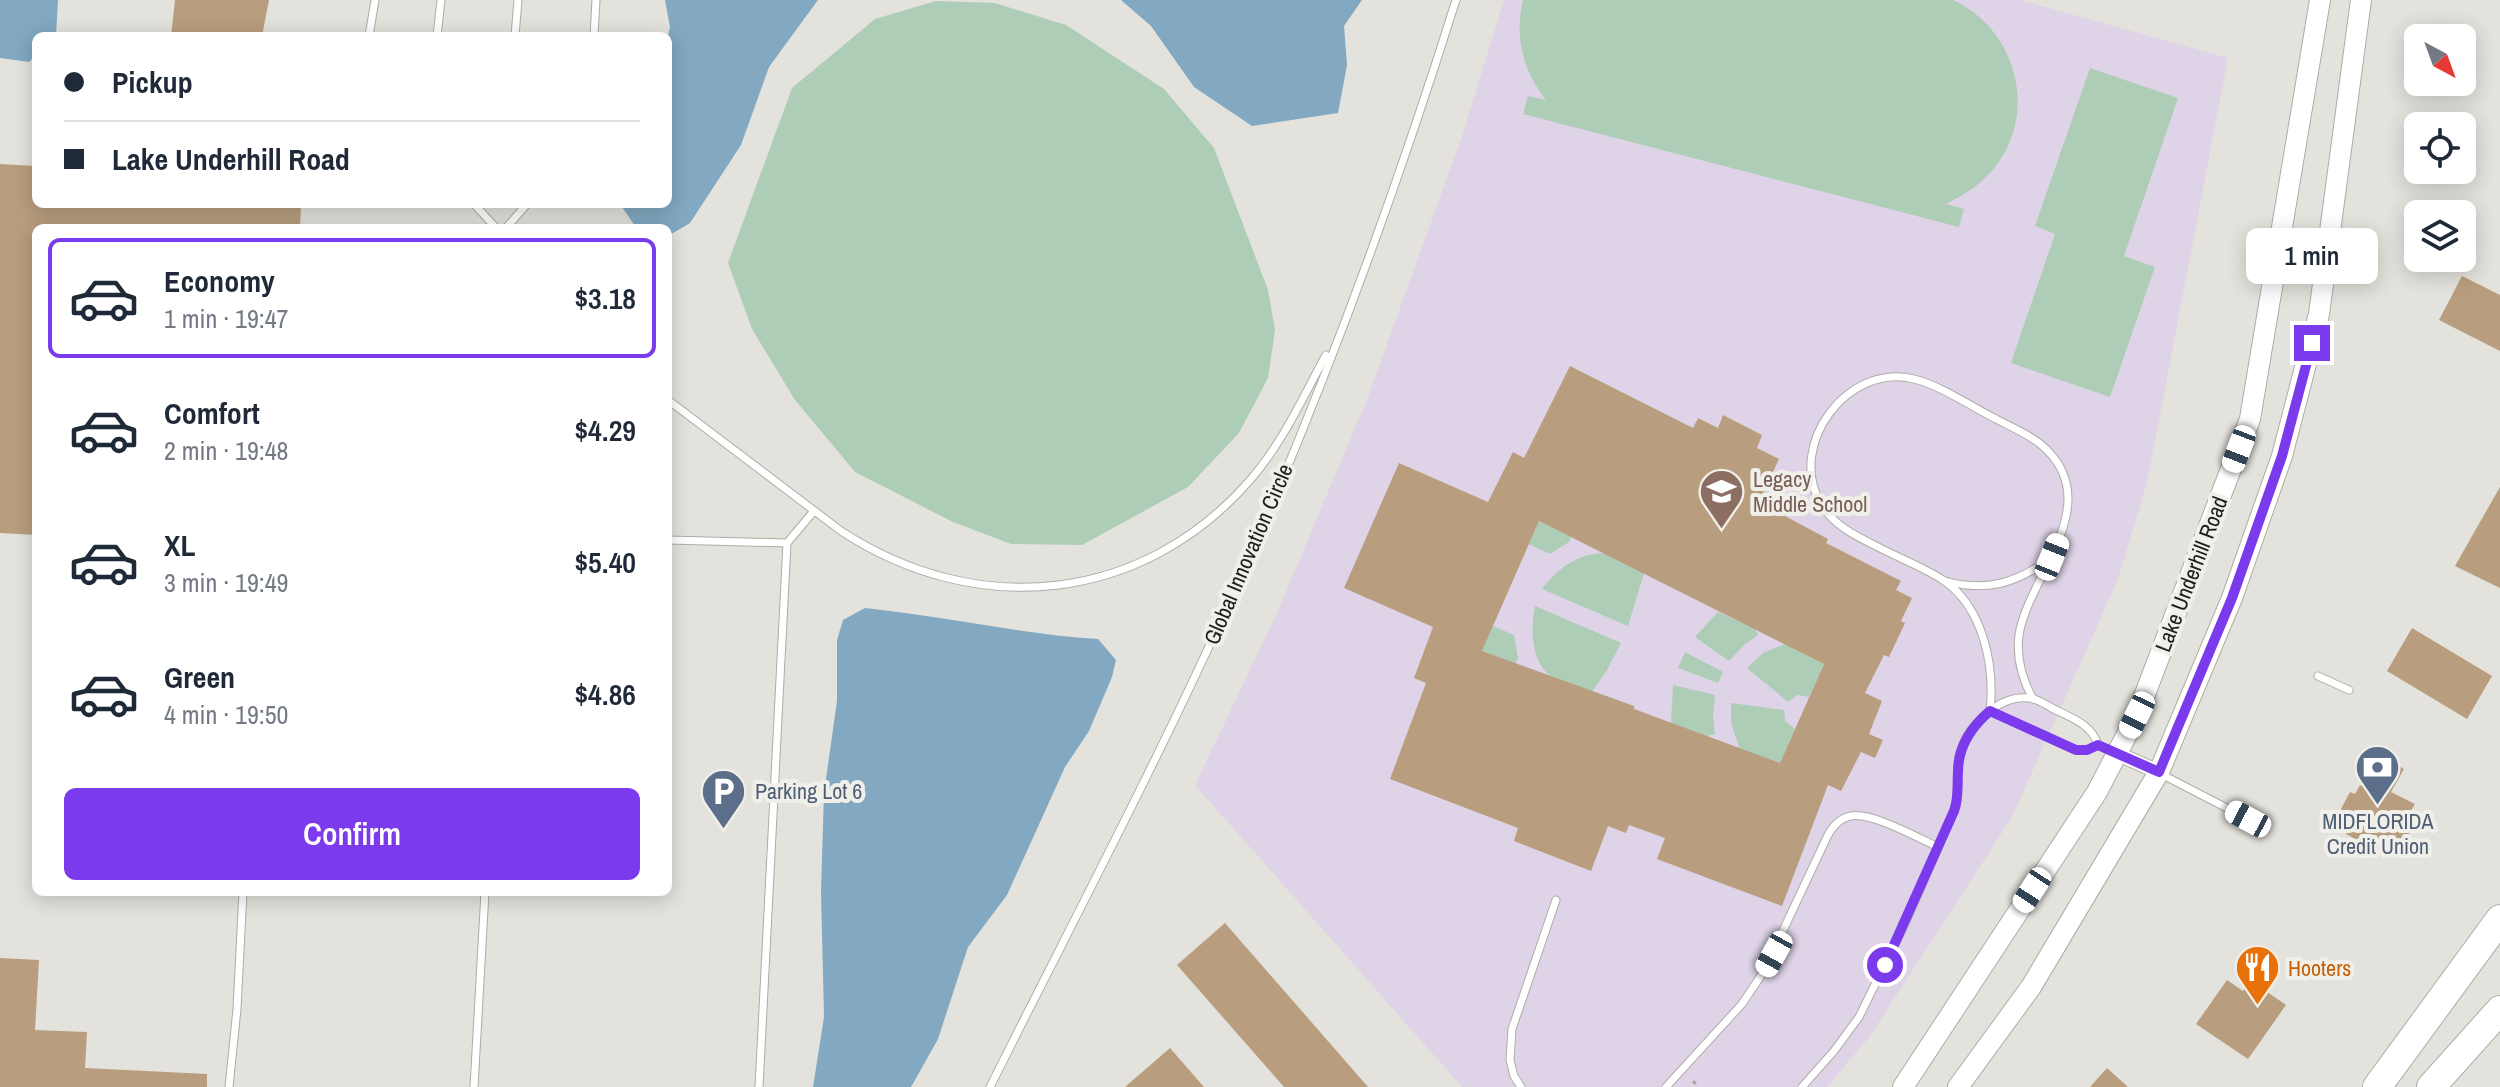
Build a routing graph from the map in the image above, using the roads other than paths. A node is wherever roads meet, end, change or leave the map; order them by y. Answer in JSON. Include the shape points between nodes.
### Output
{"nodes":[{"id":1,"x":375,"y":0,"type":"edge"},
{"id":2,"x":441,"y":0,"type":"edge"},
{"id":3,"x":518,"y":0,"type":"edge"},
{"id":4,"x":596,"y":0,"type":"edge"},
{"id":5,"x":1456,"y":0,"type":"edge"},
{"id":6,"x":2320,"y":0,"type":"edge"},
{"id":7,"x":2361,"y":0,"type":"edge"},
{"id":8,"x":370,"y":32,"type":"edge"},
{"id":9,"x":437,"y":32,"type":"edge"},
{"id":10,"x":515,"y":32,"type":"edge"},
{"id":11,"x":594,"y":32,"type":"edge"},
{"id":12,"x":478,"y":208,"type":"edge"},
{"id":13,"x":524,"y":208,"type":"edge"},
{"id":14,"x":492,"y":224,"type":"edge"},
{"id":15,"x":510,"y":224,"type":"edge"},
{"id":16,"x":1343,"y":325,"type":"junction"},
{"id":17,"x":672,"y":403,"type":"edge"},
{"id":18,"x":814,"y":511,"type":"junction"},
{"id":19,"x":672,"y":540,"type":"edge"},
{"id":20,"x":787,"y":543,"type":"junction"},
{"id":21,"x":2052,"y":557,"type":"junction"},
{"id":22,"x":1942,"y":580,"type":"junction"},
{"id":23,"x":2318,"y":676,"type":"dead end"},
{"id":24,"x":2349,"y":690,"type":"dead end"},
{"id":25,"x":2033,"y":699,"type":"junction"},
{"id":26,"x":1990,"y":711,"type":"junction"},
{"id":27,"x":2098,"y":745,"type":"junction"},
{"id":28,"x":2118,"y":754,"type":"junction"},
{"id":29,"x":2159,"y":772,"type":"junction"},
{"id":30,"x":2248,"y":819,"type":"dead end"},
{"id":31,"x":1938,"y":847,"type":"junction"},
{"id":32,"x":243,"y":896,"type":"edge"},
{"id":33,"x":485,"y":896,"type":"edge"},
{"id":34,"x":1556,"y":900,"type":"dead end"},
{"id":35,"x":2500,"y":919,"type":"edge"},
{"id":36,"x":2500,"y":1010,"type":"edge"},
{"id":37,"x":229,"y":1087,"type":"edge"},
{"id":38,"x":474,"y":1087,"type":"edge"},
{"id":39,"x":759,"y":1087,"type":"edge"},
{"id":40,"x":990,"y":1087,"type":"edge"},
{"id":41,"x":1521,"y":1087,"type":"edge"},
{"id":42,"x":1666,"y":1087,"type":"edge"},
{"id":43,"x":1802,"y":1087,"type":"edge"},
{"id":44,"x":1903,"y":1087,"type":"edge"},
{"id":45,"x":1958,"y":1087,"type":"edge"},
{"id":46,"x":2377,"y":1087,"type":"edge"},
{"id":47,"x":2431,"y":1087,"type":"edge"}],
"edges":[{"from":1,"to":8,"type":"lane"},
{"from":2,"to":9,"type":"lane"},
{"from":3,"to":10,"type":"lane"},
{"from":4,"to":11,"type":"lane"},
{"from":5,"to":16,"type":"lane","name":"Global Innovation Circle"},
{"from":6,"to":28,"type":"street","name":"Lake Underhill Road","via":[[2250,419]]},
{"from":7,"to":29,"type":"street","name":"Lake Underhill Road","via":[[2316,328],[2282,456],[2232,598]]},
{"from":12,"to":14,"type":"lane"},
{"from":13,"to":15,"type":"lane"},
{"from":16,"to":18,"type":"lane","via":[[1278,443],[1252,478],[1197,530],[1126,568],[1042,587],[968,584],[888,558]]},
{"from":16,"to":40,"type":"lane","name":"Global Innovation Circle","via":[[1227,605]]},
{"from":17,"to":18,"type":"lane"},
{"from":18,"to":20,"type":"lane"},
{"from":19,"to":20,"type":"lane"},
{"from":20,"to":39,"type":"lane"},
{"from":21,"to":22,"type":"lane","via":[[2022,577],[1996,585],[1969,587]]},
{"from":21,"to":22,"type":"lane","via":[[2068,501],[2064,478],[2040,443],[1925,382],[1891,377],[1869,382],[1843,398],[1820,431],[1811,470],[1817,497],[1835,522],[1852,534]]},
{"from":21,"to":25,"type":"lane","via":[[2019,635],[2022,675]]},
{"from":22,"to":26,"type":"lane","via":[[1969,608],[1983,638]]},
{"from":23,"to":24,"type":"lane"},
{"from":25,"to":26,"type":"lane","via":[[2013,700]]},
{"from":25,"to":27,"type":"lane","via":[[2086,725]]},
{"from":26,"to":27,"type":"lane","via":[[2076,750]]},
{"from":26,"to":31,"type":"lane","via":[[1961,750],[1957,803]]},
{"from":27,"to":28,"type":"lane"},
{"from":28,"to":29,"type":"street"},
{"from":28,"to":44,"type":"street","name":"Lake Underhill Road"},
{"from":29,"to":30,"type":"lane"},
{"from":29,"to":45,"type":"street","name":"Lake Underhill Road","via":[[2031,987]]},
{"from":31,"to":42,"type":"lane","via":[[1861,816],[1838,822],[1759,980]]},
{"from":31,"to":43,"type":"lane","via":[[1859,1017]]},
{"from":32,"to":37,"type":"lane"},
{"from":33,"to":38,"type":"lane"},
{"from":34,"to":41,"type":"lane","via":[[1510,1036],[1510,1060]]},
{"from":35,"to":46,"type":"highway"},
{"from":36,"to":47,"type":"highway"}]}
